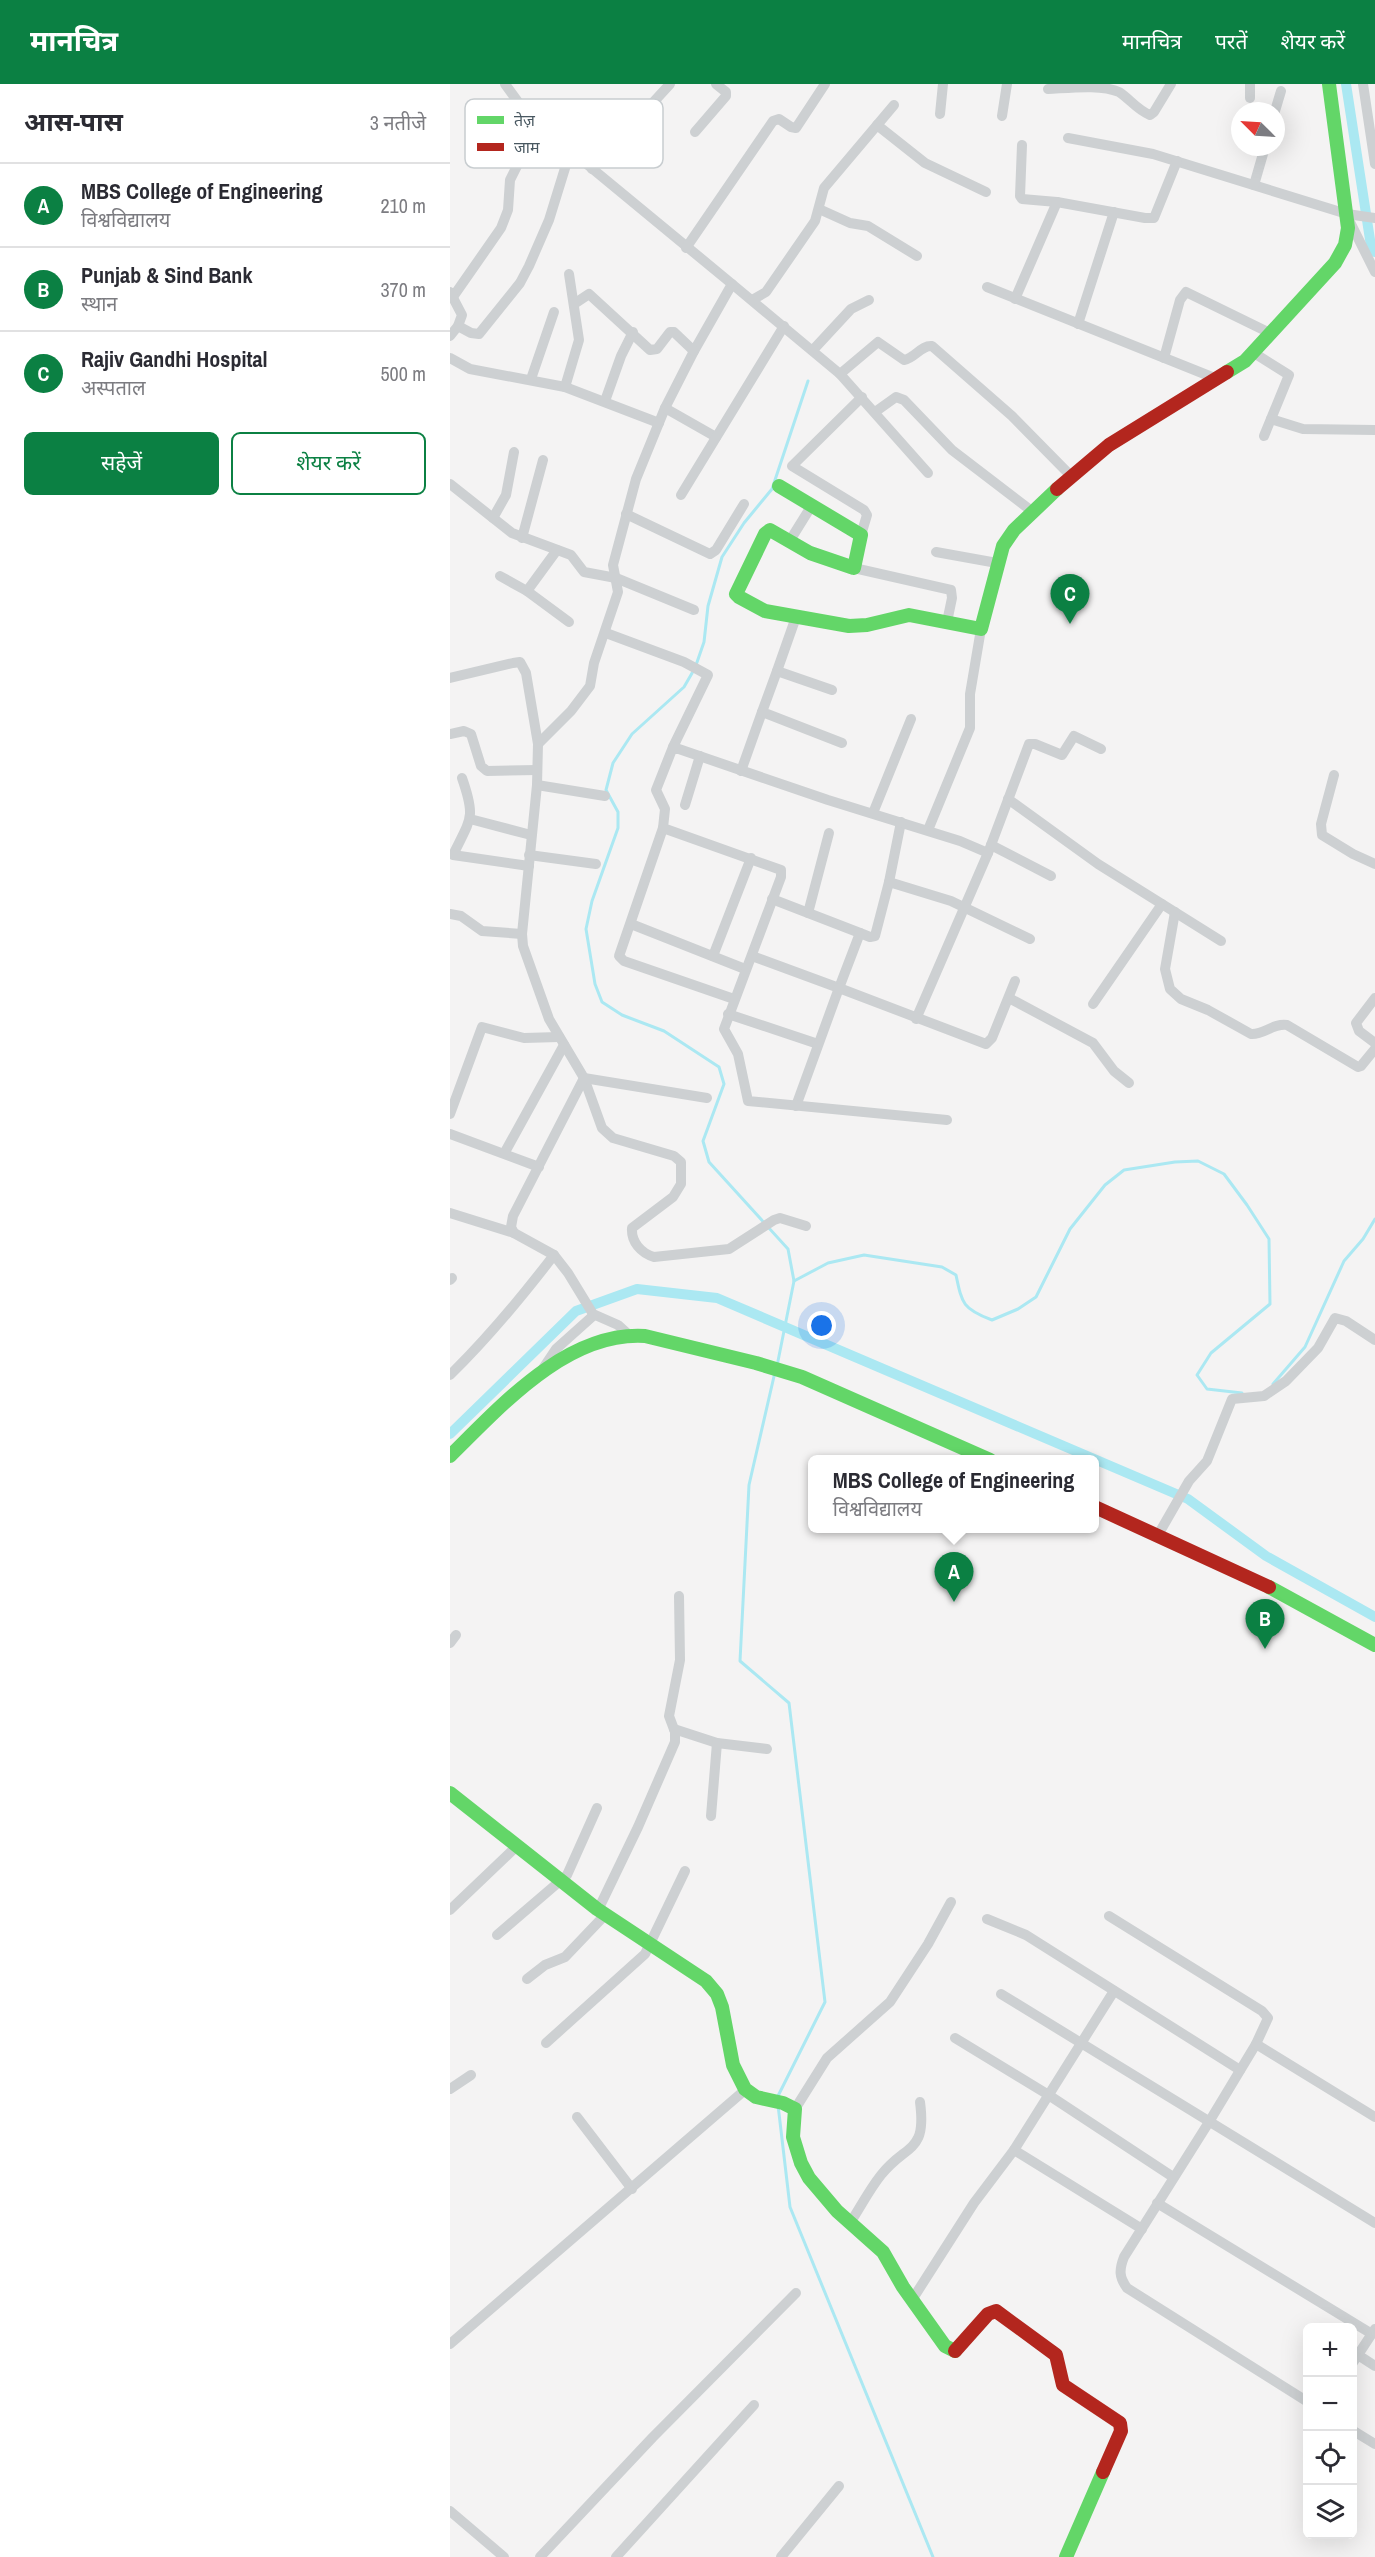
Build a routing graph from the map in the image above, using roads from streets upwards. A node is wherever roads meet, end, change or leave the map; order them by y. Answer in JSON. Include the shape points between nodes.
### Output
{"nodes":[{"id":1,"x":505,"y":84,"type":"edge"},
{"id":2,"x":670,"y":84,"type":"edge"},
{"id":3,"x":716,"y":84,"type":"edge"},
{"id":4,"x":825,"y":84,"type":"edge"},
{"id":5,"x":943,"y":84,"type":"edge"},
{"id":6,"x":1007,"y":84,"type":"edge"},
{"id":7,"x":1171,"y":84,"type":"edge"},
{"id":8,"x":1250,"y":84,"type":"edge"},
{"id":9,"x":1329,"y":84,"type":"edge"},
{"id":10,"x":1363,"y":84,"type":"edge"},
{"id":11,"x":1106,"y":85,"type":"edge"},
{"id":12,"x":1070,"y":86,"type":"edge"},
{"id":13,"x":1048,"y":89,"type":"dead end"},
{"id":14,"x":1281,"y":92,"type":"dead end"},
{"id":15,"x":1250,"y":98,"type":"dead end"},
{"id":16,"x":516,"y":99,"type":"edge"},
{"id":17,"x":656,"y":99,"type":"edge"},
{"id":18,"x":1278,"y":102,"type":"edge"},
{"id":19,"x":894,"y":105,"type":"dead end"},
{"id":20,"x":940,"y":114,"type":"dead end"},
{"id":21,"x":1002,"y":116,"type":"dead end"},
{"id":22,"x":877,"y":125,"type":"junction"},
{"id":23,"x":695,"y":132,"type":"dead end"},
{"id":24,"x":1068,"y":138,"type":"dead end"},
{"id":25,"x":1022,"y":145,"type":"dead end"},
{"id":26,"x":1262,"y":156,"type":"edge"},
{"id":27,"x":1177,"y":161,"type":"junction"},
{"id":28,"x":1375,"y":164,"type":"edge"},
{"id":29,"x":516,"y":168,"type":"edge"},
{"id":30,"x":565,"y":168,"type":"edge"},
{"id":31,"x":592,"y":169,"type":"edge"},
{"id":32,"x":1254,"y":185,"type":"junction"},
{"id":33,"x":986,"y":192,"type":"dead end"},
{"id":34,"x":1057,"y":202,"type":"junction"},
{"id":35,"x":819,"y":209,"type":"junction"},
{"id":36,"x":1114,"y":212,"type":"junction"},
{"id":37,"x":1353,"y":216,"type":"junction"},
{"id":38,"x":1375,"y":219,"type":"edge"},
{"id":39,"x":686,"y":248,"type":"junction"},
{"id":40,"x":917,"y":256,"type":"dead end"},
{"id":41,"x":1375,"y":272,"type":"edge"},
{"id":42,"x":569,"y":274,"type":"dead end"},
{"id":43,"x":732,"y":284,"type":"junction"},
{"id":44,"x":987,"y":287,"type":"dead end"},
{"id":45,"x":451,"y":294,"type":"edge"},
{"id":46,"x":1015,"y":299,"type":"junction"},
{"id":47,"x":752,"y":300,"type":"junction"},
{"id":48,"x":869,"y":300,"type":"dead end"},
{"id":49,"x":574,"y":304,"type":"junction"},
{"id":50,"x":554,"y":312,"type":"dead end"},
{"id":51,"x":1078,"y":324,"type":"junction"},
{"id":52,"x":458,"y":326,"type":"junction"},
{"id":53,"x":784,"y":326,"type":"junction"},
{"id":54,"x":633,"y":332,"type":"junction"},
{"id":55,"x":1272,"y":334,"type":"junction"},
{"id":56,"x":450,"y":336,"type":"edge"},
{"id":57,"x":694,"y":351,"type":"junction"},
{"id":58,"x":1254,"y":353,"type":"junction"},
{"id":59,"x":818,"y":354,"type":"junction"},
{"id":60,"x":450,"y":358,"type":"edge"},
{"id":61,"x":1164,"y":358,"type":"junction"},
{"id":62,"x":840,"y":374,"type":"junction"},
{"id":63,"x":531,"y":379,"type":"junction"},
{"id":64,"x":1216,"y":379,"type":"junction"},
{"id":65,"x":566,"y":387,"type":"junction"},
{"id":66,"x":862,"y":396,"type":"junction"},
{"id":67,"x":605,"y":401,"type":"junction"},
{"id":68,"x":665,"y":408,"type":"junction"},
{"id":69,"x":875,"y":412,"type":"junction"},
{"id":70,"x":1271,"y":419,"type":"junction"},
{"id":71,"x":659,"y":423,"type":"junction"},
{"id":72,"x":1375,"y":430,"type":"edge"},
{"id":73,"x":1263,"y":436,"type":"dead end"},
{"id":74,"x":716,"y":437,"type":"junction"},
{"id":75,"x":514,"y":452,"type":"dead end"},
{"id":76,"x":543,"y":460,"type":"dead end"},
{"id":77,"x":928,"y":473,"type":"dead end"},
{"id":78,"x":1071,"y":476,"type":"junction"},
{"id":79,"x":450,"y":484,"type":"edge"},
{"id":80,"x":779,"y":486,"type":"dead end"},
{"id":81,"x":681,"y":495,"type":"dead end"},
{"id":82,"x":744,"y":504,"type":"dead end"},
{"id":83,"x":812,"y":506,"type":"junction"},
{"id":84,"x":1033,"y":512,"type":"junction"},
{"id":85,"x":626,"y":514,"type":"junction"},
{"id":86,"x":493,"y":518,"type":"junction"},
{"id":87,"x":861,"y":535,"type":"junction"},
{"id":88,"x":522,"y":538,"type":"junction"},
{"id":89,"x":789,"y":542,"type":"junction"},
{"id":90,"x":557,"y":550,"type":"junction"},
{"id":91,"x":936,"y":552,"type":"dead end"},
{"id":92,"x":997,"y":563,"type":"junction"},
{"id":93,"x":854,"y":568,"type":"junction"},
{"id":94,"x":500,"y":576,"type":"dead end"},
{"id":95,"x":616,"y":578,"type":"junction"},
{"id":96,"x":527,"y":591,"type":"junction"},
{"id":97,"x":694,"y":610,"type":"dead end"},
{"id":98,"x":796,"y":617,"type":"junction"},
{"id":99,"x":569,"y":622,"type":"dead end"},
{"id":100,"x":946,"y":622,"type":"junction"},
{"id":101,"x":981,"y":629,"type":"junction"},
{"id":102,"x":606,"y":633,"type":"junction"},
{"id":103,"x":777,"y":671,"type":"junction"},
{"id":104,"x":450,"y":678,"type":"edge"},
{"id":105,"x":832,"y":690,"type":"dead end"},
{"id":106,"x":762,"y":712,"type":"junction"},
{"id":107,"x":911,"y":719,"type":"dead end"},
{"id":108,"x":450,"y":734,"type":"edge"},
{"id":109,"x":842,"y":743,"type":"dead end"},
{"id":110,"x":538,"y":744,"type":"junction"},
{"id":111,"x":673,"y":747,"type":"junction"},
{"id":112,"x":1101,"y":749,"type":"dead end"},
{"id":113,"x":700,"y":756,"type":"junction"},
{"id":114,"x":537,"y":770,"type":"junction"},
{"id":115,"x":741,"y":771,"type":"junction"},
{"id":116,"x":1334,"y":775,"type":"dead end"},
{"id":117,"x":462,"y":778,"type":"dead end"},
{"id":118,"x":537,"y":785,"type":"junction"},
{"id":119,"x":605,"y":796,"type":"dead end"},
{"id":120,"x":1008,"y":799,"type":"junction"},
{"id":121,"x":685,"y":805,"type":"dead end"},
{"id":122,"x":873,"y":813,"type":"junction"},
{"id":123,"x":470,"y":819,"type":"junction"},
{"id":124,"x":901,"y":822,"type":"junction"},
{"id":125,"x":663,"y":828,"type":"junction"},
{"id":126,"x":928,"y":831,"type":"junction"},
{"id":127,"x":829,"y":833,"type":"dead end"},
{"id":128,"x":531,"y":835,"type":"junction"},
{"id":129,"x":989,"y":849,"type":"junction"},
{"id":130,"x":451,"y":855,"type":"edge"},
{"id":131,"x":751,"y":858,"type":"junction"},
{"id":132,"x":529,"y":860,"type":"junction"},
{"id":133,"x":596,"y":864,"type":"dead end"},
{"id":134,"x":1375,"y":864,"type":"edge"},
{"id":135,"x":1051,"y":876,"type":"dead end"},
{"id":136,"x":889,"y":882,"type":"junction"},
{"id":137,"x":772,"y":899,"type":"junction"},
{"id":138,"x":1162,"y":904,"type":"junction"},
{"id":139,"x":963,"y":906,"type":"junction"},
{"id":140,"x":1175,"y":912,"type":"junction"},
{"id":141,"x":808,"y":913,"type":"junction"},
{"id":142,"x":450,"y":914,"type":"edge"},
{"id":143,"x":631,"y":924,"type":"junction"},
{"id":144,"x":860,"y":933,"type":"junction"},
{"id":145,"x":522,"y":934,"type":"junction"},
{"id":146,"x":1030,"y":939,"type":"dead end"},
{"id":147,"x":1221,"y":941,"type":"dead end"},
{"id":148,"x":713,"y":956,"type":"junction"},
{"id":149,"x":752,"y":956,"type":"junction"},
{"id":150,"x":745,"y":969,"type":"junction"},
{"id":151,"x":1015,"y":981,"type":"dead end"},
{"id":152,"x":839,"y":988,"type":"junction"},
{"id":153,"x":1009,"y":998,"type":"junction"},
{"id":154,"x":1375,"y":998,"type":"edge"},
{"id":155,"x":734,"y":999,"type":"junction"},
{"id":156,"x":1093,"y":1004,"type":"dead end"},
{"id":157,"x":728,"y":1014,"type":"junction"},
{"id":158,"x":916,"y":1019,"type":"junction"},
{"id":159,"x":562,"y":1041,"type":"junction"},
{"id":160,"x":1375,"y":1043,"type":"edge"},
{"id":161,"x":818,"y":1044,"type":"junction"},
{"id":162,"x":1375,"y":1049,"type":"edge"},
{"id":163,"x":584,"y":1078,"type":"junction"},
{"id":164,"x":1129,"y":1083,"type":"dead end"},
{"id":165,"x":707,"y":1098,"type":"dead end"},
{"id":166,"x":796,"y":1106,"type":"junction"},
{"id":167,"x":450,"y":1114,"type":"edge"},
{"id":168,"x":947,"y":1120,"type":"dead end"},
{"id":169,"x":450,"y":1134,"type":"edge"},
{"id":170,"x":505,"y":1152,"type":"junction"},
{"id":171,"x":539,"y":1167,"type":"junction"},
{"id":172,"x":450,"y":1213,"type":"edge"},
{"id":173,"x":806,"y":1226,"type":"dead end"},
{"id":174,"x":513,"y":1233,"type":"junction"},
{"id":175,"x":554,"y":1255,"type":"junction"},
{"id":176,"x":593,"y":1313,"type":"junction"},
{"id":177,"x":629,"y":1335,"type":"junction"},
{"id":178,"x":1375,"y":1340,"type":"edge"},
{"id":179,"x":450,"y":1375,"type":"edge"},
{"id":180,"x":536,"y":1378,"type":"junction"},
{"id":181,"x":979,"y":1455,"type":"edge"},
{"id":182,"x":450,"y":1456,"type":"edge"},
{"id":183,"x":1099,"y":1509,"type":"edge"},
{"id":184,"x":1158,"y":1535,"type":"junction"},
{"id":185,"x":679,"y":1596,"type":"dead end"},
{"id":186,"x":1375,"y":1645,"type":"edge"},
{"id":187,"x":674,"y":1729,"type":"junction"},
{"id":188,"x":717,"y":1743,"type":"junction"},
{"id":189,"x":767,"y":1749,"type":"dead end"},
{"id":190,"x":450,"y":1794,"type":"edge"},
{"id":191,"x":597,"y":1808,"type":"dead end"},
{"id":192,"x":711,"y":1816,"type":"dead end"},
{"id":193,"x":517,"y":1846,"type":"junction"},
{"id":194,"x":685,"y":1871,"type":"dead end"},
{"id":195,"x":563,"y":1880,"type":"junction"},
{"id":196,"x":951,"y":1902,"type":"dead end"},
{"id":197,"x":450,"y":1910,"type":"edge"},
{"id":198,"x":602,"y":1912,"type":"junction"},
{"id":199,"x":1109,"y":1916,"type":"dead end"},
{"id":200,"x":987,"y":1919,"type":"dead end"},
{"id":201,"x":497,"y":1935,"type":"dead end"},
{"id":202,"x":652,"y":1943,"type":"junction"},
{"id":203,"x":527,"y":1979,"type":"dead end"},
{"id":204,"x":1114,"y":1991,"type":"junction"},
{"id":205,"x":1001,"y":1994,"type":"dead end"},
{"id":206,"x":955,"y":2038,"type":"dead end"},
{"id":207,"x":546,"y":2043,"type":"dead end"},
{"id":208,"x":1080,"y":2043,"type":"junction"},
{"id":209,"x":1256,"y":2044,"type":"junction"},
{"id":210,"x":1240,"y":2070,"type":"junction"},
{"id":211,"x":471,"y":2076,"type":"dead end"},
{"id":212,"x":450,"y":2089,"type":"edge"},
{"id":213,"x":746,"y":2090,"type":"junction"},
{"id":214,"x":1047,"y":2094,"type":"junction"},
{"id":215,"x":921,"y":2102,"type":"dead end"},
{"id":216,"x":793,"y":2107,"type":"junction"},
{"id":217,"x":1375,"y":2116,"type":"edge"},
{"id":218,"x":577,"y":2117,"type":"dead end"},
{"id":219,"x":1209,"y":2122,"type":"junction"},
{"id":220,"x":1014,"y":2150,"type":"junction"},
{"id":221,"x":1173,"y":2177,"type":"junction"},
{"id":222,"x":632,"y":2189,"type":"junction"},
{"id":223,"x":1157,"y":2203,"type":"junction"},
{"id":224,"x":850,"y":2223,"type":"junction"},
{"id":225,"x":1375,"y":2223,"type":"edge"},
{"id":226,"x":1142,"y":2229,"type":"junction"},
{"id":227,"x":796,"y":2293,"type":"dead end"},
{"id":228,"x":912,"y":2300,"type":"junction"},
{"id":229,"x":1373,"y":2332,"type":"edge"},
{"id":230,"x":450,"y":2344,"type":"edge"},
{"id":231,"x":1357,"y":2357,"type":"edge"},
{"id":232,"x":1357,"y":2361,"type":"edge"},
{"id":233,"x":1375,"y":2366,"type":"edge"},
{"id":234,"x":1303,"y":2399,"type":"edge"},
{"id":235,"x":754,"y":2405,"type":"dead end"},
{"id":236,"x":1355,"y":2431,"type":"edge"},
{"id":237,"x":1375,"y":2444,"type":"edge"},
{"id":238,"x":839,"y":2486,"type":"dead end"},
{"id":239,"x":450,"y":2511,"type":"edge"},
{"id":240,"x":504,"y":2557,"type":"edge"},
{"id":241,"x":540,"y":2557,"type":"edge"},
{"id":242,"x":616,"y":2557,"type":"edge"},
{"id":243,"x":781,"y":2557,"type":"edge"},
{"id":244,"x":1066,"y":2557,"type":"edge"}],
"edges":[{"from":1,"to":16,"type":"street"},
{"from":2,"to":17,"type":"street"},
{"from":3,"to":23,"type":"street","via":[[726,92],[724,99]]},
{"from":4,"to":39,"type":"street","via":[[796,128],[779,119],[773,121]]},
{"from":5,"to":20,"type":"street"},
{"from":6,"to":21,"type":"street"},
{"from":7,"to":11,"type":"street","via":[[1150,114]]},
{"from":8,"to":15,"type":"street"},
{"from":9,"to":37,"type":"street"},
{"from":10,"to":28,"type":"street"},
{"from":11,"to":12,"type":"street"},
{"from":12,"to":13,"type":"street"},
{"from":14,"to":18,"type":"street"},
{"from":19,"to":22,"type":"street"},
{"from":22,"to":33,"type":"street","via":[[925,163]]},
{"from":22,"to":35,"type":"street","via":[[824,188]]},
{"from":24,"to":27,"type":"street"},
{"from":25,"to":34,"type":"street","via":[[1020,196]]},
{"from":26,"to":32,"type":"street"},
{"from":27,"to":32,"type":"street"},
{"from":27,"to":36,"type":"street","via":[[1154,218]]},
{"from":29,"to":45,"type":"street","via":[[501,228]]},
{"from":30,"to":52,"type":"street","via":[[544,233],[525,275],[482,332],[475,334]]},
{"from":31,"to":39,"type":"street"},
{"from":32,"to":37,"type":"street"},
{"from":34,"to":36,"type":"street"},
{"from":34,"to":46,"type":"street"},
{"from":35,"to":40,"type":"street","via":[[850,223],[868,226]]},
{"from":35,"to":47,"type":"street","via":[[815,221],[766,292]]},
{"from":36,"to":51,"type":"street"},
{"from":37,"to":38,"type":"street"},
{"from":37,"to":41,"type":"street"},
{"from":37,"to":55,"type":"street","via":[[1341,255]]},
{"from":39,"to":43,"type":"street"},
{"from":42,"to":49,"type":"street"},
{"from":43,"to":47,"type":"street"},
{"from":43,"to":57,"type":"street"},
{"from":44,"to":46,"type":"street"},
{"from":45,"to":52,"type":"street","via":[[462,315]]},
{"from":46,"to":51,"type":"street"},
{"from":47,"to":53,"type":"street"},
{"from":48,"to":59,"type":"street","via":[[850,309]]},
{"from":49,"to":54,"type":"street","via":[[589,294]]},
{"from":49,"to":65,"type":"street","via":[[579,340]]},
{"from":50,"to":63,"type":"street"},
{"from":51,"to":61,"type":"street"},
{"from":52,"to":56,"type":"street"},
{"from":53,"to":59,"type":"street"},
{"from":53,"to":74,"type":"street"},
{"from":54,"to":57,"type":"street","via":[[654,351],[674,332]]},
{"from":54,"to":67,"type":"street"},
{"from":55,"to":58,"type":"street"},
{"from":55,"to":61,"type":"street","via":[[1186,292],[1180,300]]},
{"from":57,"to":68,"type":"street"},
{"from":58,"to":64,"type":"street"},
{"from":58,"to":70,"type":"street","via":[[1289,375]]},
{"from":59,"to":62,"type":"street"},
{"from":60,"to":63,"type":"street","via":[[470,369]]},
{"from":61,"to":64,"type":"street"},
{"from":62,"to":66,"type":"street"},
{"from":62,"to":78,"type":"street","via":[[878,342],[904,360],[932,346],[1012,416]]},
{"from":63,"to":65,"type":"street"},
{"from":64,"to":78,"type":"street","via":[[1109,445]]},
{"from":65,"to":67,"type":"street"},
{"from":66,"to":69,"type":"street"},
{"from":66,"to":87,"type":"street","via":[[792,466],[864,510],[867,515]]},
{"from":67,"to":71,"type":"street"},
{"from":68,"to":71,"type":"street"},
{"from":68,"to":74,"type":"street"},
{"from":69,"to":77,"type":"street"},
{"from":69,"to":84,"type":"street","via":[[896,397],[904,400],[952,450]]},
{"from":70,"to":72,"type":"street","via":[[1303,429]]},
{"from":70,"to":73,"type":"street"},
{"from":71,"to":85,"type":"street"},
{"from":74,"to":81,"type":"street"},
{"from":75,"to":86,"type":"street","via":[[506,495]]},
{"from":76,"to":88,"type":"street"},
{"from":78,"to":84,"type":"street"},
{"from":79,"to":86,"type":"street"},
{"from":80,"to":83,"type":"street"},
{"from":82,"to":85,"type":"street","via":[[710,554]]},
{"from":83,"to":87,"type":"street"},
{"from":83,"to":89,"type":"street"},
{"from":84,"to":92,"type":"street","via":[[1008,537]]},
{"from":85,"to":95,"type":"street","via":[[613,565]]},
{"from":86,"to":88,"type":"street"},
{"from":87,"to":93,"type":"street"},
{"from":88,"to":90,"type":"street"},
{"from":89,"to":93,"type":"street"},
{"from":89,"to":98,"type":"street","via":[[767,531],[736,594],[765,611]]},
{"from":90,"to":95,"type":"street","via":[[573,557],[584,572]]},
{"from":90,"to":96,"type":"street"},
{"from":91,"to":92,"type":"street"},
{"from":92,"to":101,"type":"street"},
{"from":93,"to":100,"type":"street","via":[[951,590]]},
{"from":94,"to":96,"type":"street"},
{"from":95,"to":97,"type":"street"},
{"from":95,"to":102,"type":"street","via":[[618,592]]},
{"from":96,"to":99,"type":"street"},
{"from":98,"to":100,"type":"street","via":[[849,626],[909,615]]},
{"from":98,"to":103,"type":"street"},
{"from":100,"to":101,"type":"street"},
{"from":101,"to":126,"type":"street","via":[[970,694],[970,728]]},
{"from":102,"to":110,"type":"street","via":[[588,691]]},
{"from":102,"to":111,"type":"street","via":[[708,675]]},
{"from":103,"to":105,"type":"street"},
{"from":103,"to":106,"type":"street"},
{"from":104,"to":110,"type":"street","via":[[520,662],[526,673]]},
{"from":106,"to":109,"type":"street"},
{"from":106,"to":115,"type":"street"},
{"from":107,"to":122,"type":"street"},
{"from":108,"to":114,"type":"street","via":[[471,734],[481,766],[487,771]]},
{"from":110,"to":114,"type":"street"},
{"from":111,"to":113,"type":"street"},
{"from":111,"to":125,"type":"street","via":[[656,790],[665,810]]},
{"from":112,"to":120,"type":"street","via":[[1074,736],[1062,754],[1032,743]]},
{"from":113,"to":115,"type":"street"},
{"from":113,"to":121,"type":"street"},
{"from":114,"to":118,"type":"street"},
{"from":115,"to":122,"type":"street"},
{"from":116,"to":134,"type":"street","via":[[1321,824],[1322,835]]},
{"from":117,"to":123,"type":"street","via":[[471,800]]},
{"from":118,"to":119,"type":"street"},
{"from":118,"to":128,"type":"street"},
{"from":120,"to":129,"type":"street"},
{"from":120,"to":138,"type":"street","via":[[1098,864]]},
{"from":122,"to":124,"type":"street"},
{"from":123,"to":128,"type":"street"},
{"from":123,"to":130,"type":"street"},
{"from":124,"to":126,"type":"street"},
{"from":124,"to":136,"type":"street"},
{"from":125,"to":131,"type":"street"},
{"from":125,"to":143,"type":"street"},
{"from":126,"to":129,"type":"street"},
{"from":127,"to":141,"type":"street"},
{"from":128,"to":132,"type":"street"},
{"from":129,"to":135,"type":"street"},
{"from":129,"to":139,"type":"street"},
{"from":130,"to":132,"type":"street"},
{"from":131,"to":137,"type":"street","via":[[782,870]]},
{"from":131,"to":148,"type":"street"},
{"from":132,"to":133,"type":"street"},
{"from":132,"to":145,"type":"street"},
{"from":136,"to":139,"type":"street"},
{"from":136,"to":144,"type":"street","via":[[875,936]]},
{"from":137,"to":141,"type":"street"},
{"from":137,"to":149,"type":"street"},
{"from":138,"to":140,"type":"street"},
{"from":138,"to":156,"type":"street"},
{"from":139,"to":146,"type":"street"},
{"from":139,"to":158,"type":"street"},
{"from":140,"to":147,"type":"street"},
{"from":140,"to":162,"type":"street","via":[[1165,969],[1170,989],[1181,999],[1251,1034],[1287,1025],[1358,1067]]},
{"from":141,"to":144,"type":"street"},
{"from":142,"to":145,"type":"street","via":[[461,916],[482,931]]},
{"from":143,"to":148,"type":"street"},
{"from":143,"to":155,"type":"street","via":[[619,953],[624,961]]},
{"from":144,"to":152,"type":"street"},
{"from":145,"to":159,"type":"street","via":[[549,1018]]},
{"from":148,"to":150,"type":"street"},
{"from":149,"to":150,"type":"street"},
{"from":149,"to":152,"type":"street"},
{"from":150,"to":155,"type":"street"},
{"from":151,"to":153,"type":"street"},
{"from":152,"to":158,"type":"street"},
{"from":152,"to":161,"type":"street"},
{"from":153,"to":158,"type":"street","via":[[993,1038],[986,1044]]},
{"from":153,"to":164,"type":"street","via":[[1093,1042],[1114,1071]]},
{"from":154,"to":160,"type":"street","via":[[1356,1023],[1359,1031]]},
{"from":155,"to":157,"type":"street"},
{"from":157,"to":161,"type":"street"},
{"from":157,"to":166,"type":"street","via":[[724,1029],[738,1054],[748,1101]]},
{"from":159,"to":163,"type":"street"},
{"from":159,"to":167,"type":"street","via":[[524,1038],[482,1027]]},
{"from":159,"to":170,"type":"street"},
{"from":161,"to":166,"type":"street"},
{"from":163,"to":165,"type":"street"},
{"from":163,"to":171,"type":"street"},
{"from":163,"to":173,"type":"street","via":[[595,1114],[606,1133],[674,1156],[681,1162],[681,1184],[673,1197],[632,1228],[633,1238],[643,1252],[661,1257],[729,1250],[780,1218]]},
{"from":166,"to":168,"type":"street"},
{"from":169,"to":170,"type":"street"},
{"from":170,"to":171,"type":"street"},
{"from":171,"to":174,"type":"street","via":[[516,1208],[511,1223]]},
{"from":172,"to":174,"type":"street"},
{"from":174,"to":175,"type":"street"},
{"from":175,"to":176,"type":"street"},
{"from":175,"to":179,"type":"street","via":[[508,1315]]},
{"from":176,"to":177,"type":"street"},
{"from":176,"to":180,"type":"street","via":[[556,1349]]},
{"from":177,"to":180,"type":"street","via":[[591,1343]]},
{"from":177,"to":181,"type":"street","via":[[802,1377]]},
{"from":178,"to":184,"type":"street","via":[[1335,1318],[1318,1348],[1286,1381],[1264,1396],[1232,1399],[1207,1461],[1189,1481]]},
{"from":180,"to":182,"type":"street"},
{"from":183,"to":184,"type":"street"},
{"from":184,"to":186,"type":"street","via":[[1270,1587]]},
{"from":185,"to":187,"type":"street","via":[[680,1660],[669,1709]]},
{"from":187,"to":188,"type":"street"},
{"from":187,"to":198,"type":"street","via":[[673,1749]]},
{"from":188,"to":189,"type":"street"},
{"from":188,"to":192,"type":"street"},
{"from":190,"to":193,"type":"street"},
{"from":191,"to":195,"type":"street"},
{"from":193,"to":195,"type":"street"},
{"from":193,"to":197,"type":"street"},
{"from":194,"to":202,"type":"street"},
{"from":195,"to":198,"type":"street"},
{"from":195,"to":201,"type":"street"},
{"from":196,"to":216,"type":"street","via":[[891,2002],[827,2058]]},
{"from":198,"to":202,"type":"street"},
{"from":198,"to":203,"type":"street","via":[[565,1957],[545,1965]]},
{"from":199,"to":209,"type":"street","via":[[1267,2014],[1268,2022]]},
{"from":200,"to":204,"type":"street","via":[[1026,1935]]},
{"from":202,"to":207,"type":"street","via":[[632,1967]]},
{"from":202,"to":213,"type":"street","via":[[708,1982],[716,1992],[738,2076]]},
{"from":204,"to":208,"type":"street"},
{"from":204,"to":210,"type":"street"},
{"from":205,"to":208,"type":"street"},
{"from":206,"to":214,"type":"street"},
{"from":208,"to":214,"type":"street"},
{"from":208,"to":219,"type":"street"},
{"from":209,"to":210,"type":"street"},
{"from":209,"to":217,"type":"street"},
{"from":210,"to":219,"type":"street"},
{"from":211,"to":212,"type":"street"},
{"from":213,"to":216,"type":"street"},
{"from":213,"to":222,"type":"street"},
{"from":214,"to":220,"type":"street"},
{"from":214,"to":221,"type":"street"},
{"from":215,"to":224,"type":"street","via":[[923,2124],[915,2143],[881,2174]]},
{"from":216,"to":224,"type":"street","via":[[794,2137],[801,2163],[825,2199]]},
{"from":218,"to":222,"type":"street"},
{"from":219,"to":221,"type":"street"},
{"from":219,"to":225,"type":"street"},
{"from":220,"to":226,"type":"street"},
{"from":220,"to":228,"type":"street","via":[[974,2203]]},
{"from":221,"to":223,"type":"street"},
{"from":222,"to":230,"type":"street"},
{"from":223,"to":226,"type":"street"},
{"from":223,"to":229,"type":"street"},
{"from":224,"to":228,"type":"street","via":[[883,2252]]},
{"from":226,"to":234,"type":"street","via":[[1120,2268],[1127,2288]]},
{"from":227,"to":241,"type":"street"},
{"from":228,"to":244,"type":"street","via":[[945,2346],[954,2352],[988,2314],[1001,2313],[1056,2355],[1064,2385],[1120,2423]]},
{"from":229,"to":231,"type":"street"},
{"from":232,"to":233,"type":"street"},
{"from":235,"to":242,"type":"street"},
{"from":236,"to":237,"type":"street"},
{"from":238,"to":243,"type":"street"},
{"from":239,"to":240,"type":"street"}]}
